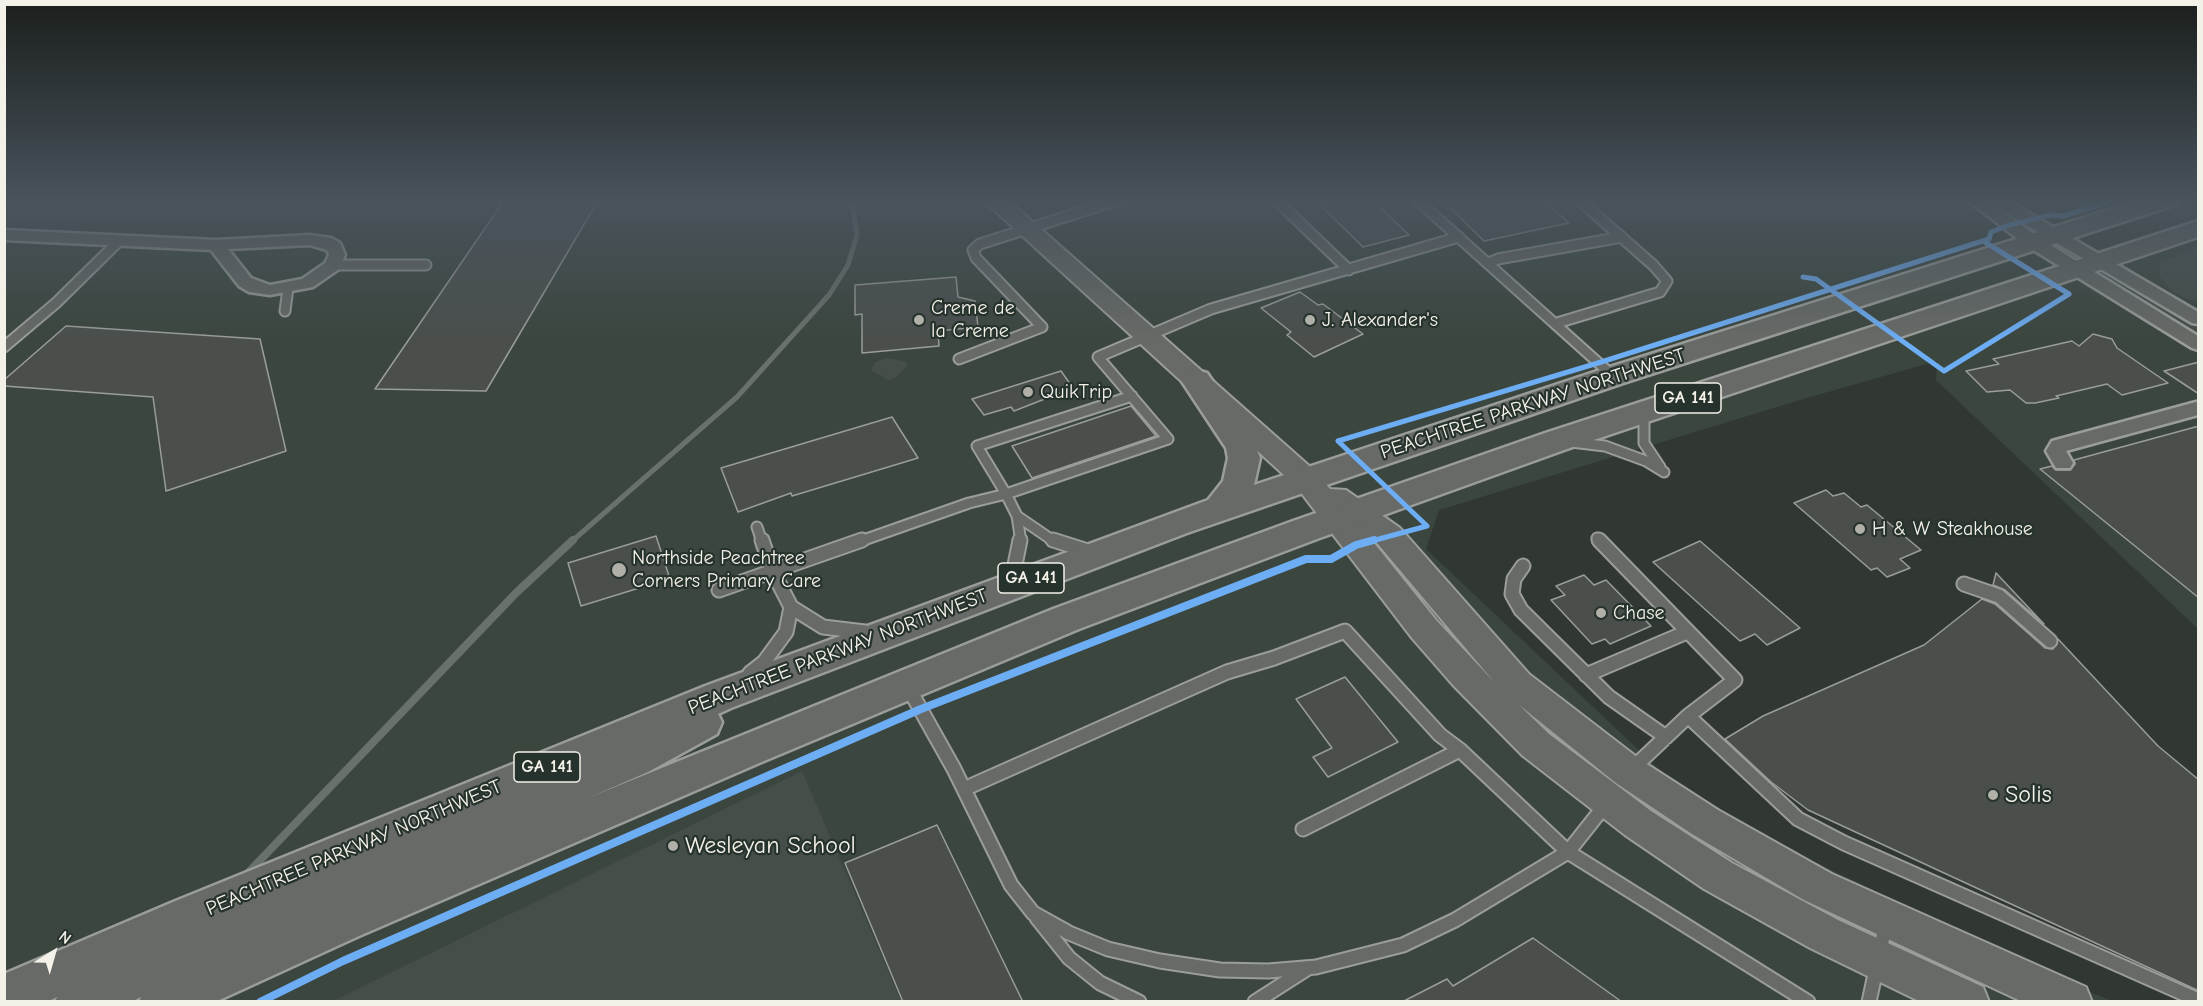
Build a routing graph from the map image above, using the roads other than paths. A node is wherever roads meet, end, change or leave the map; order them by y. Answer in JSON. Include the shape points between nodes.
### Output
{"nodes":[{"id":1,"x":114,"y":246,"type":"edge"},
{"id":2,"x":216,"y":246,"type":"edge"},
{"id":3,"x":331,"y":246,"type":"edge"},
{"id":4,"x":978,"y":246,"type":"edge"},
{"id":5,"x":1047,"y":246,"type":"edge"},
{"id":6,"x":1324,"y":246,"type":"edge"},
{"id":7,"x":1429,"y":246,"type":"edge"},
{"id":8,"x":1469,"y":246,"type":"edge"},
{"id":9,"x":1572,"y":246,"type":"edge"},
{"id":10,"x":1632,"y":246,"type":"edge"},
{"id":11,"x":2056,"y":246,"type":"edge"},
{"id":12,"x":2059,"y":246,"type":"edge"},
{"id":13,"x":2079,"y":246,"type":"edge"},
{"id":14,"x":2084,"y":246,"type":"edge"},
{"id":15,"x":2102,"y":246,"type":"edge"},
{"id":16,"x":2067,"y":252,"type":"junction"},
{"id":17,"x":1489,"y":263,"type":"junction"},
{"id":18,"x":333,"y":265,"type":"junction"},
{"id":19,"x":426,"y":265,"type":"dead end"},
{"id":20,"x":1349,"y":270,"type":"junction"},
{"id":21,"x":288,"y":288,"type":"junction"},
{"id":22,"x":285,"y":312,"type":"dead end"},
{"id":23,"x":2199,"y":319,"type":"edge"},
{"id":24,"x":1557,"y":323,"type":"junction"},
{"id":25,"x":1148,"y":335,"type":"junction"},
{"id":26,"x":2199,"y":344,"type":"edge"},
{"id":27,"x":4,"y":347,"type":"edge"},
{"id":28,"x":959,"y":359,"type":"dead end"},
{"id":29,"x":1613,"y":376,"type":"junction"},
{"id":30,"x":1196,"y":380,"type":"junction"},
{"id":31,"x":1132,"y":396,"type":"junction"},
{"id":32,"x":2199,"y":409,"type":"edge"},
{"id":33,"x":1644,"y":413,"type":"junction"},
{"id":34,"x":1556,"y":441,"type":"junction"},
{"id":35,"x":2063,"y":463,"type":"dead end"},
{"id":36,"x":1306,"y":479,"type":"junction"},
{"id":37,"x":1006,"y":494,"type":"junction"},
{"id":38,"x":1220,"y":509,"type":"junction"},
{"id":39,"x":1348,"y":515,"type":"junction"},
{"id":40,"x":1017,"y":516,"type":"junction"},
{"id":41,"x":757,"y":527,"type":"dead end"},
{"id":42,"x":1597,"y":538,"type":"dead end"},
{"id":43,"x":1098,"y":554,"type":"junction"},
{"id":44,"x":1523,"y":566,"type":"dead end"},
{"id":45,"x":772,"y":570,"type":"junction"},
{"id":46,"x":1964,"y":584,"type":"dead end"},
{"id":47,"x":1002,"y":589,"type":"junction"},
{"id":48,"x":718,"y":590,"type":"dead end"},
{"id":49,"x":792,"y":607,"type":"junction"},
{"id":50,"x":886,"y":632,"type":"junction"},
{"id":51,"x":1688,"y":632,"type":"junction"},
{"id":52,"x":2050,"y":641,"type":"dead end"},
{"id":53,"x":1586,"y":675,"type":"junction"},
{"id":54,"x":761,"y":681,"type":"junction"},
{"id":55,"x":906,"y":684,"type":"junction"},
{"id":56,"x":718,"y":697,"type":"junction"},
{"id":57,"x":1688,"y":716,"type":"junction"},
{"id":58,"x":1666,"y":737,"type":"junction"},
{"id":59,"x":1460,"y":750,"type":"junction"},
{"id":60,"x":1619,"y":787,"type":"junction"},
{"id":61,"x":964,"y":789,"type":"junction"},
{"id":62,"x":1303,"y":829,"type":"dead end"},
{"id":63,"x":1568,"y":852,"type":"junction"},
{"id":64,"x":340,"y":894,"type":"junction"},
{"id":65,"x":1033,"y":913,"type":"junction"},
{"id":66,"x":1887,"y":920,"type":"junction"},
{"id":67,"x":1879,"y":960,"type":"junction"},
{"id":68,"x":1311,"y":966,"type":"junction"},
{"id":69,"x":4,"y":998,"type":"edge"},
{"id":70,"x":2199,"y":1000,"type":"edge"},
{"id":71,"x":78,"y":1002,"type":"edge"},
{"id":72,"x":162,"y":1002,"type":"edge"},
{"id":73,"x":1139,"y":1002,"type":"edge"},
{"id":74,"x":1255,"y":1002,"type":"edge"},
{"id":75,"x":1808,"y":1002,"type":"edge"},
{"id":76,"x":1869,"y":1002,"type":"edge"},
{"id":77,"x":1968,"y":1002,"type":"edge"},
{"id":78,"x":2071,"y":1002,"type":"edge"}],
"edges":[{"from":1,"to":27,"type":"lane"},
{"from":2,"to":21,"type":"street","via":[[245,282],[255,288]]},
{"from":3,"to":18,"type":"street","via":[[337,255]]},
{"from":4,"to":28,"type":"lane","via":[[973,250],[976,258],[1042,327]]},
{"from":5,"to":25,"type":"street"},
{"from":6,"to":20,"type":"lane"},
{"from":7,"to":20,"type":"lane"},
{"from":8,"to":17,"type":"lane"},
{"from":9,"to":17,"type":"lane"},
{"from":10,"to":24,"type":"lane","via":[[1667,281],[1660,292]]},
{"from":11,"to":16,"type":"street"},
{"from":12,"to":16,"type":"street"},
{"from":13,"to":16,"type":"highway","name":"PEACHTREE PARKWAY NORTHWEST","number":"GA 141"},
{"from":14,"to":16,"type":"highway"},
{"from":15,"to":16,"type":"highway","name":"PEACHTREE PARKWAY NORTHWEST","number":"GA 141"},
{"from":16,"to":23,"type":"street"},
{"from":16,"to":26,"type":"street"},
{"from":16,"to":29,"type":"highway","name":"PEACHTREE PARKWAY NORTHWEST","number":"GA 141"},
{"from":16,"to":33,"type":"highway","name":"PEACHTREE PARKWAY NORTHWEST","number":"GA 141","via":[[1820,354]]},
{"from":17,"to":24,"type":"lane"},
{"from":18,"to":19,"type":"lane"},
{"from":18,"to":21,"type":"street","via":[[315,279]]},
{"from":20,"to":25,"type":"lane","via":[[1211,309]]},
{"from":21,"to":22,"type":"lane"},
{"from":24,"to":29,"type":"lane"},
{"from":25,"to":30,"type":"street"},
{"from":25,"to":31,"type":"lane","via":[[1098,357]]},
{"from":29,"to":36,"type":"highway","name":"PEACHTREE PARKWAY NORTHWEST","number":"GA 141"},
{"from":30,"to":36,"type":"street"},
{"from":30,"to":38,"type":"highway","via":[[1242,447],[1239,483]]},
{"from":31,"to":37,"type":"lane","via":[[977,446]]},
{"from":31,"to":37,"type":"lane","via":[[1168,439]]},
{"from":32,"to":35,"type":"street","via":[[2059,446],[2056,451]]},
{"from":33,"to":34,"type":"highway","name":"PEACHTREE PARKWAY NORTHWEST","number":"GA 141"},
{"from":33,"to":34,"type":"lane","via":[[1644,443],[1664,472],[1605,446]]},
{"from":34,"to":39,"type":"highway","name":"PEACHTREE PARKWAY NORTHWEST","number":"GA 141"},
{"from":36,"to":38,"type":"highway","name":"PEACHTREE PARKWAY NORTHWEST","number":"GA 141"},
{"from":36,"to":39,"type":"street"},
{"from":37,"to":40,"type":"lane"},
{"from":37,"to":45,"type":"lane"},
{"from":38,"to":43,"type":"highway","name":"PEACHTREE PARKWAY NORTHWEST","number":"GA 141"},
{"from":39,"to":55,"type":"highway","name":"PEACHTREE PARKWAY NORTHWEST","number":"GA 141"},
{"from":39,"to":60,"type":"street","via":[[1362,553],[1465,675],[1536,745]]},
{"from":40,"to":43,"type":"lane","via":[[1057,543]]},
{"from":40,"to":47,"type":"lane","via":[[1022,545]]},
{"from":41,"to":45,"type":"lane"},
{"from":42,"to":51,"type":"lane"},
{"from":43,"to":47,"type":"highway","name":"PEACHTREE PARKWAY NORTHWEST","number":"GA 141"},
{"from":44,"to":53,"type":"lane","via":[[1514,579],[1512,594],[1521,610]]},
{"from":45,"to":48,"type":"lane"},
{"from":45,"to":49,"type":"lane"},
{"from":46,"to":52,"type":"lane","via":[[1999,596]]},
{"from":47,"to":50,"type":"highway","name":"PEACHTREE PARKWAY NORTHWEST","number":"GA 141"},
{"from":49,"to":50,"type":"lane","via":[[815,624],[834,630]]},
{"from":49,"to":56,"type":"lane","via":[[786,632],[771,654]]},
{"from":50,"to":54,"type":"highway","name":"PEACHTREE PARKWAY NORTHWEST","number":"GA 141"},
{"from":51,"to":53,"type":"lane"},
{"from":51,"to":57,"type":"lane","via":[[1735,680]]},
{"from":53,"to":58,"type":"lane","via":[[1609,697]]},
{"from":54,"to":56,"type":"highway","name":"PEACHTREE PARKWAY NORTHWEST","number":"GA 141"},
{"from":54,"to":64,"type":"highway","via":[[716,714],[634,760]]},
{"from":55,"to":61,"type":"lane"},
{"from":55,"to":64,"type":"highway","name":"PEACHTREE PARKWAY NORTHWEST","number":"GA 141"},
{"from":56,"to":64,"type":"highway","name":"PEACHTREE PARKWAY NORTHWEST","number":"GA 141"},
{"from":57,"to":58,"type":"lane"},
{"from":57,"to":70,"type":"lane","via":[[1798,819]]},
{"from":58,"to":60,"type":"lane"},
{"from":59,"to":61,"type":"lane","via":[[1440,735],[1345,631],[1227,672]]},
{"from":59,"to":62,"type":"lane"},
{"from":59,"to":63,"type":"lane"},
{"from":60,"to":63,"type":"lane"},
{"from":60,"to":66,"type":"street"},
{"from":60,"to":67,"type":"street","via":[[1718,876]]},
{"from":61,"to":65,"type":"lane","via":[[1011,885]]},
{"from":63,"to":68,"type":"lane","via":[[1455,920],[1403,945],[1316,968]]},
{"from":63,"to":75,"type":"lane"},
{"from":64,"to":69,"type":"highway","name":"PEACHTREE PARKWAY NORTHWEST","number":"GA 141"},
{"from":64,"to":71,"type":"highway"},
{"from":64,"to":72,"type":"highway","name":"PEACHTREE PARKWAY NORTHWEST","number":"GA 141"},
{"from":65,"to":68,"type":"lane","via":[[1108,949],[1160,961],[1220,970],[1268,971]]},
{"from":65,"to":73,"type":"lane","via":[[1069,957],[1100,983]]},
{"from":66,"to":67,"type":"lane"},
{"from":66,"to":78,"type":"street"},
{"from":67,"to":76,"type":"lane"},
{"from":67,"to":77,"type":"street"},
{"from":68,"to":74,"type":"lane"}]}
